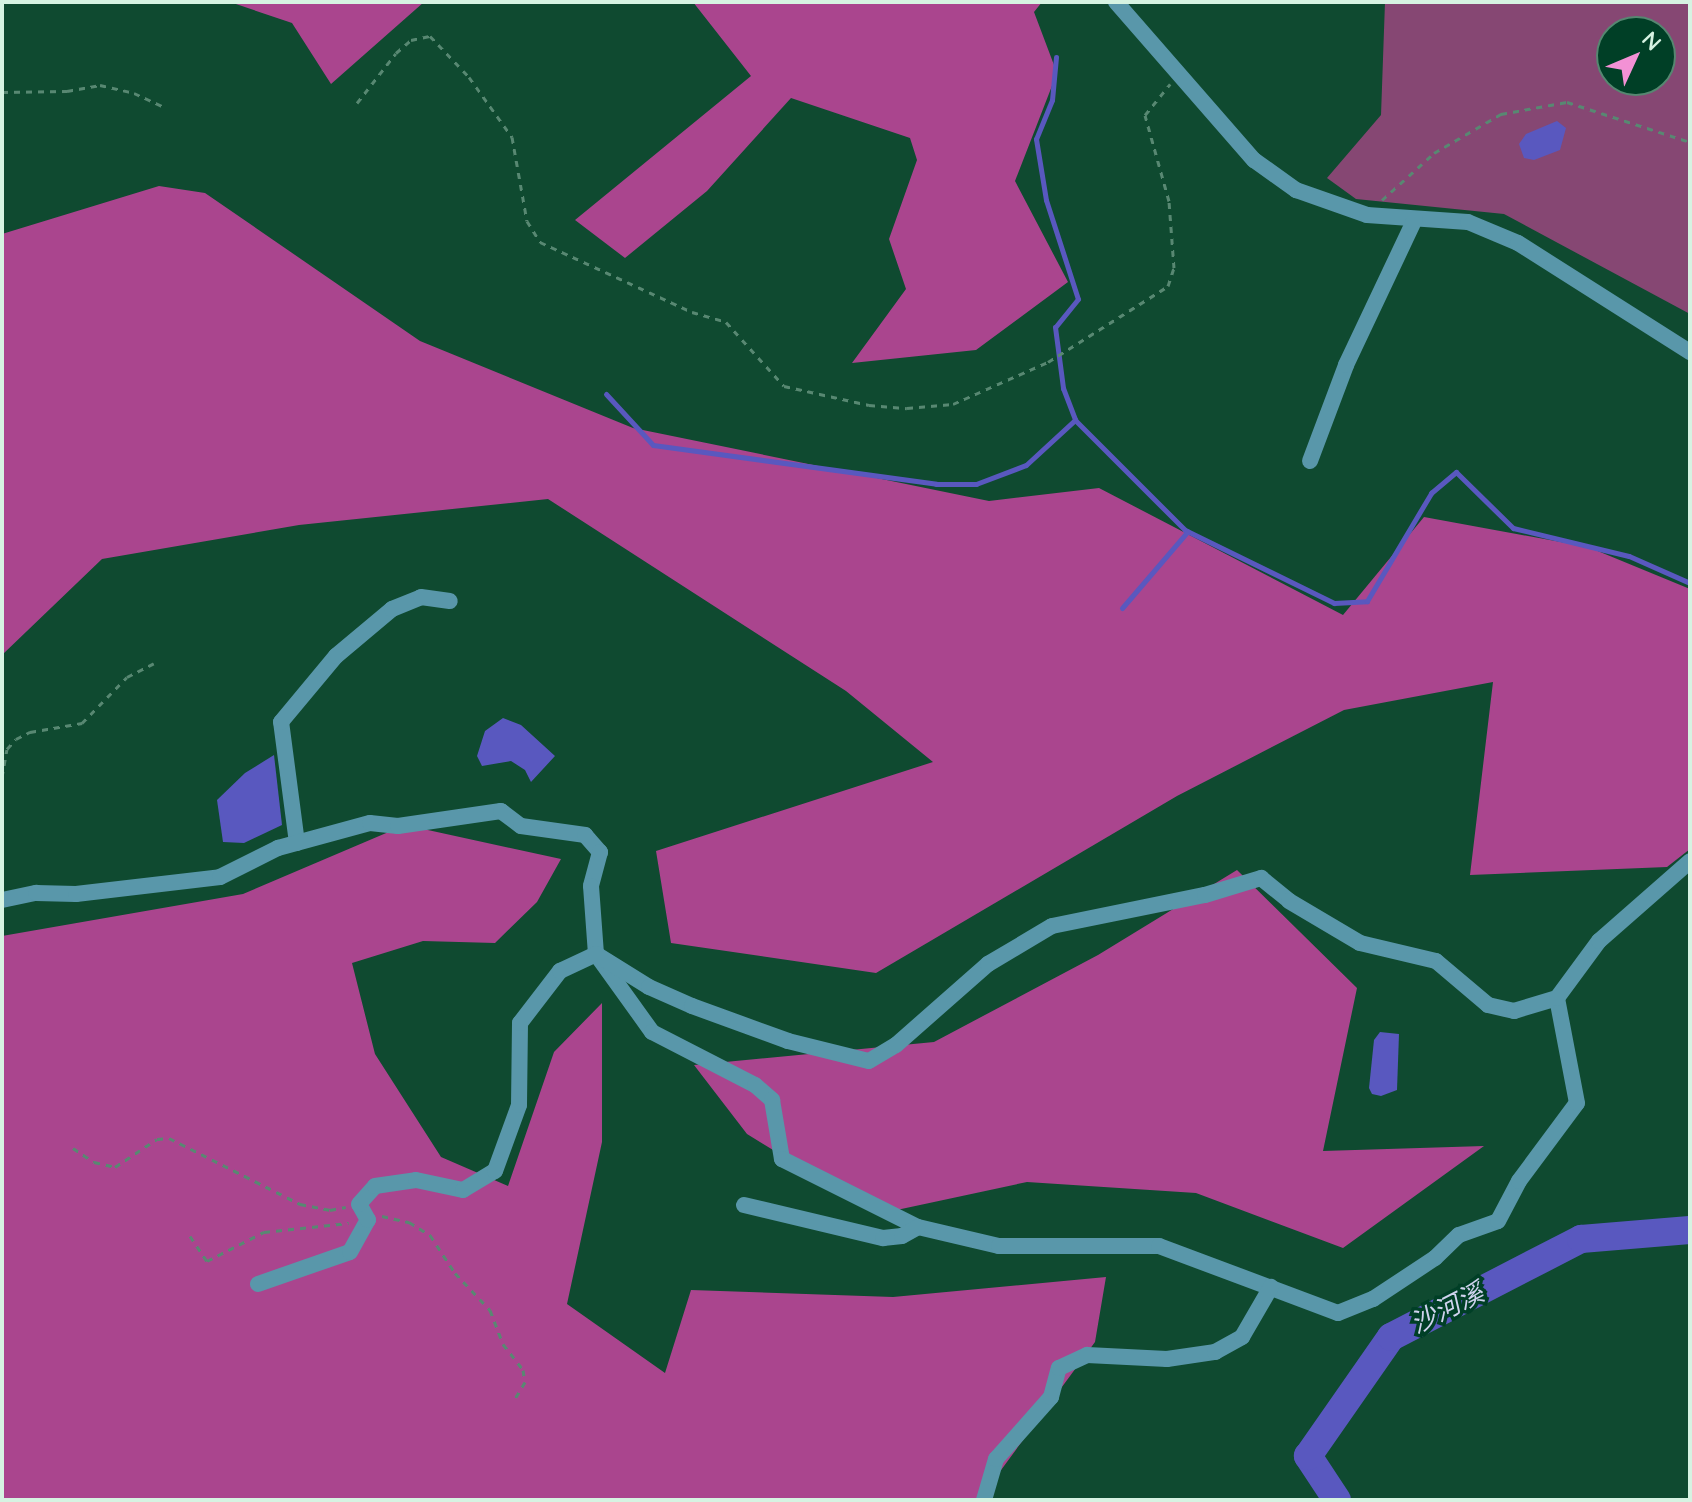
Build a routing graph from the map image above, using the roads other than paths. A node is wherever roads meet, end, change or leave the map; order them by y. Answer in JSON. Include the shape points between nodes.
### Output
{"nodes":[{"id":1,"x":1116,"y":2,"type":"edge"},
{"id":2,"x":1415,"y":219,"type":"junction"},
{"id":3,"x":1690,"y":352,"type":"edge"},
{"id":4,"x":1310,"y":461,"type":"dead end"},
{"id":5,"x":450,"y":601,"type":"dead end"},
{"id":6,"x":297,"y":843,"type":"junction"},
{"id":7,"x":1690,"y":861,"type":"edge"},
{"id":8,"x":2,"y":900,"type":"edge"},
{"id":9,"x":596,"y":954,"type":"junction"},
{"id":10,"x":1557,"y":998,"type":"junction"},
{"id":11,"x":744,"y":1205,"type":"dead end"},
{"id":12,"x":918,"y":1227,"type":"junction"},
{"id":13,"x":258,"y":1284,"type":"dead end"},
{"id":14,"x":1271,"y":1287,"type":"junction"},
{"id":15,"x":984,"y":1500,"type":"edge"}],
"edges":[{"from":1,"to":2,"type":"street","via":[[1254,160],[1296,190],[1367,215]]},
{"from":2,"to":3,"type":"street","via":[[1468,222],[1518,243]]},
{"from":2,"to":4,"type":"street","via":[[1346,365]]},
{"from":5,"to":6,"type":"street","via":[[421,597],[392,609],[336,656],[281,722]]},
{"from":6,"to":8,"type":"street","via":[[220,877]]},
{"from":6,"to":9,"type":"street","via":[[370,823],[398,826],[501,811],[521,826],[585,835],[600,852],[591,886]]},
{"from":7,"to":10,"type":"street","via":[[1599,941]]},
{"from":9,"to":10,"type":"street","via":[[692,1006],[788,1041],[869,1061],[896,1045],[988,964],[1052,926],[1205,895],[1261,878],[1360,943],[1436,961],[1488,1005],[1514,1011]]},
{"from":9,"to":12,"type":"street","via":[[652,1032],[755,1085],[772,1100],[782,1159]]},
{"from":9,"to":13,"type":"street","via":[[560,971],[520,1023],[519,1105],[495,1171],[463,1190],[416,1180],[375,1186],[359,1204],[368,1220],[350,1252]]},
{"from":10,"to":14,"type":"street","via":[[1577,1103],[1519,1181],[1498,1221],[1459,1235],[1435,1258],[1373,1299],[1338,1313]]},
{"from":11,"to":12,"type":"street","via":[[883,1238]]},
{"from":12,"to":14,"type":"street","via":[[999,1246],[1159,1246]]},
{"from":14,"to":15,"type":"street","via":[[1242,1337],[1215,1352],[1167,1359],[1087,1355],[1059,1368],[1051,1397],[996,1459]]}]}
